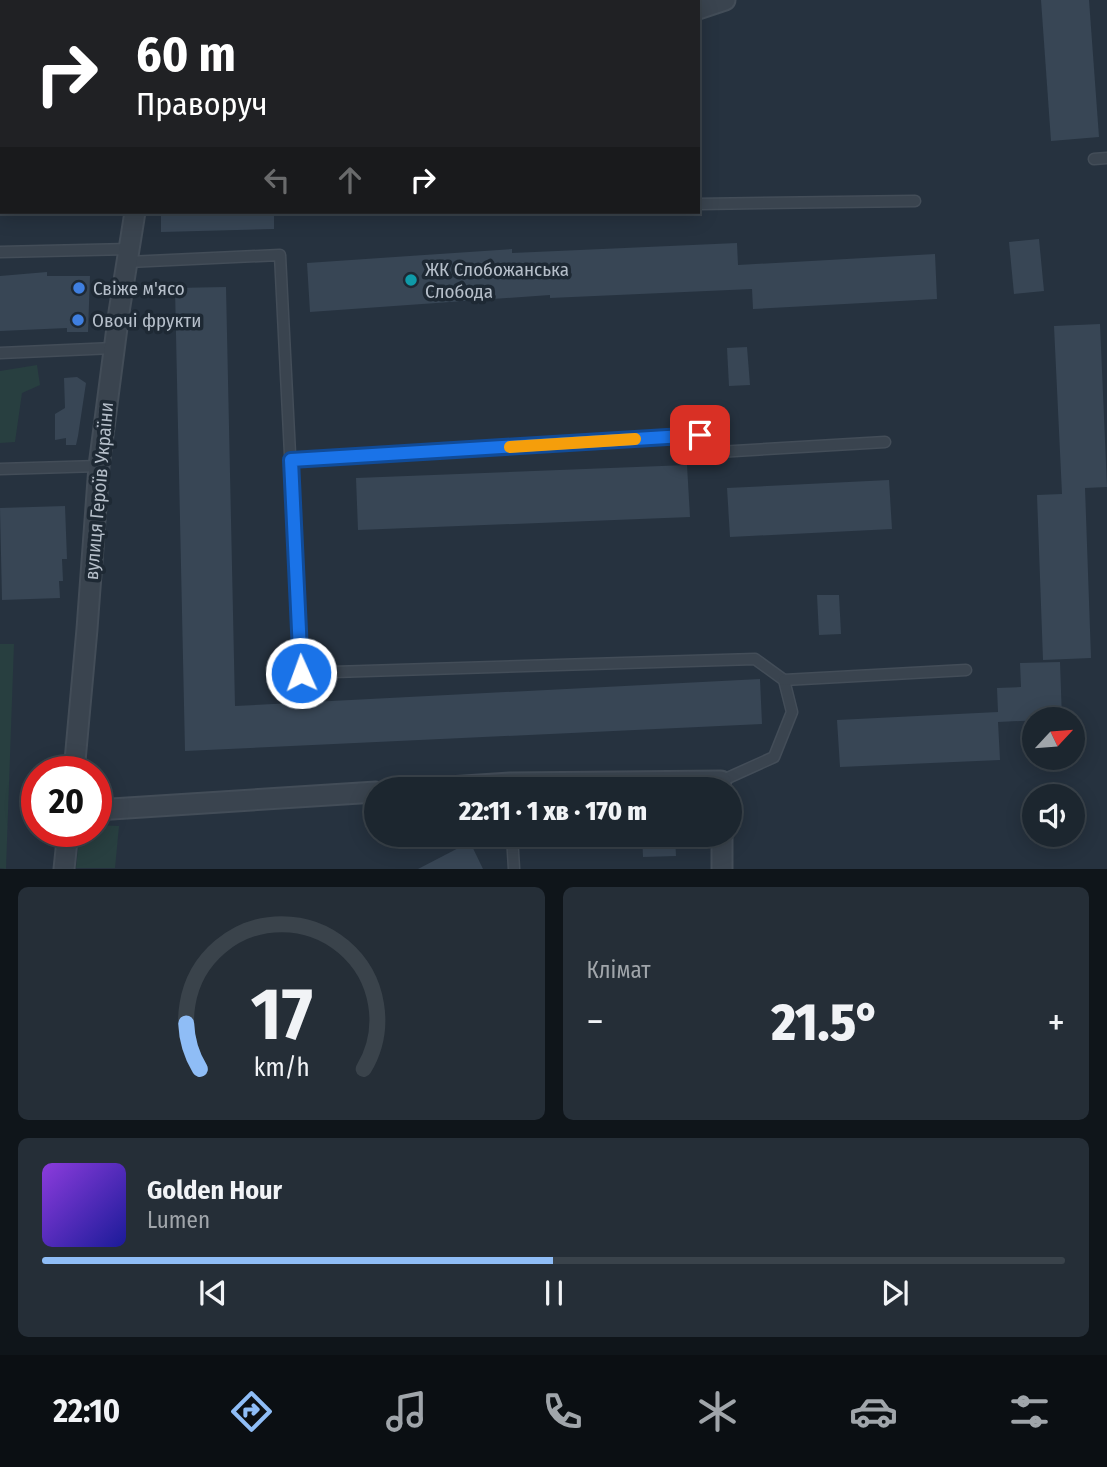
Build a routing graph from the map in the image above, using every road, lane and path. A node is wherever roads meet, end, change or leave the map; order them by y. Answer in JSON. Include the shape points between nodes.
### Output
{"nodes":[{"id":1,"x":726,"y":0,"type":"edge"},
{"id":2,"x":700,"y":8,"type":"edge"},
{"id":3,"x":1107,"y":158,"type":"edge"},
{"id":4,"x":1094,"y":159,"type":"dead end"},
{"id":5,"x":915,"y":201,"type":"dead end"},
{"id":6,"x":700,"y":204,"type":"edge"},
{"id":7,"x":135,"y":214,"type":"edge"},
{"id":8,"x":0,"y":252,"type":"edge"},
{"id":9,"x":129,"y":256,"type":"junction"},
{"id":10,"x":114,"y":348,"type":"junction"},
{"id":11,"x":0,"y":353,"type":"edge"},
{"id":12,"x":885,"y":442,"type":"dead end"},
{"id":13,"x":291,"y":460,"type":"junction"},
{"id":14,"x":99,"y":466,"type":"junction"},
{"id":15,"x":0,"y":469,"type":"edge"},
{"id":16,"x":966,"y":670,"type":"dead end"},
{"id":17,"x":784,"y":680,"type":"junction"},
{"id":18,"x":75,"y":756,"type":"edge"},
{"id":19,"x":736,"y":777,"type":"edge"},
{"id":20,"x":364,"y":793,"type":"edge"},
{"id":21,"x":112,"y":809,"type":"edge"},
{"id":22,"x":66,"y":847,"type":"edge"},
{"id":23,"x":513,"y":847,"type":"edge"},
{"id":24,"x":721,"y":847,"type":"edge"},
{"id":25,"x":64,"y":869,"type":"edge"},
{"id":26,"x":514,"y":869,"type":"edge"},
{"id":27,"x":722,"y":869,"type":"edge"}],
"edges":[{"from":1,"to":2,"type":"street"},
{"from":3,"to":4,"type":"lane"},
{"from":5,"to":6,"type":"lane"},
{"from":7,"to":9,"type":"street","name":"вулиця Героїв України"},
{"from":8,"to":9,"type":"lane"},
{"from":9,"to":10,"type":"street","name":"вулиця Героїв України"},
{"from":9,"to":13,"type":"lane","via":[[280,255]]},
{"from":10,"to":11,"type":"lane"},
{"from":10,"to":14,"type":"street","name":"вулиця Героїв України"},
{"from":12,"to":13,"type":"lane","via":[[701,453],[700,435]]},
{"from":13,"to":17,"type":"lane","via":[[301,673],[755,659]]},
{"from":14,"to":15,"type":"lane"},
{"from":14,"to":18,"type":"street","name":"вулиця Героїв України"},
{"from":16,"to":17,"type":"lane"},
{"from":17,"to":19,"type":"lane","via":[[792,712],[774,757]]},
{"from":20,"to":21,"type":"street"},
{"from":22,"to":25,"type":"street"},
{"from":23,"to":26,"type":"lane"},
{"from":24,"to":27,"type":"street"}]}
